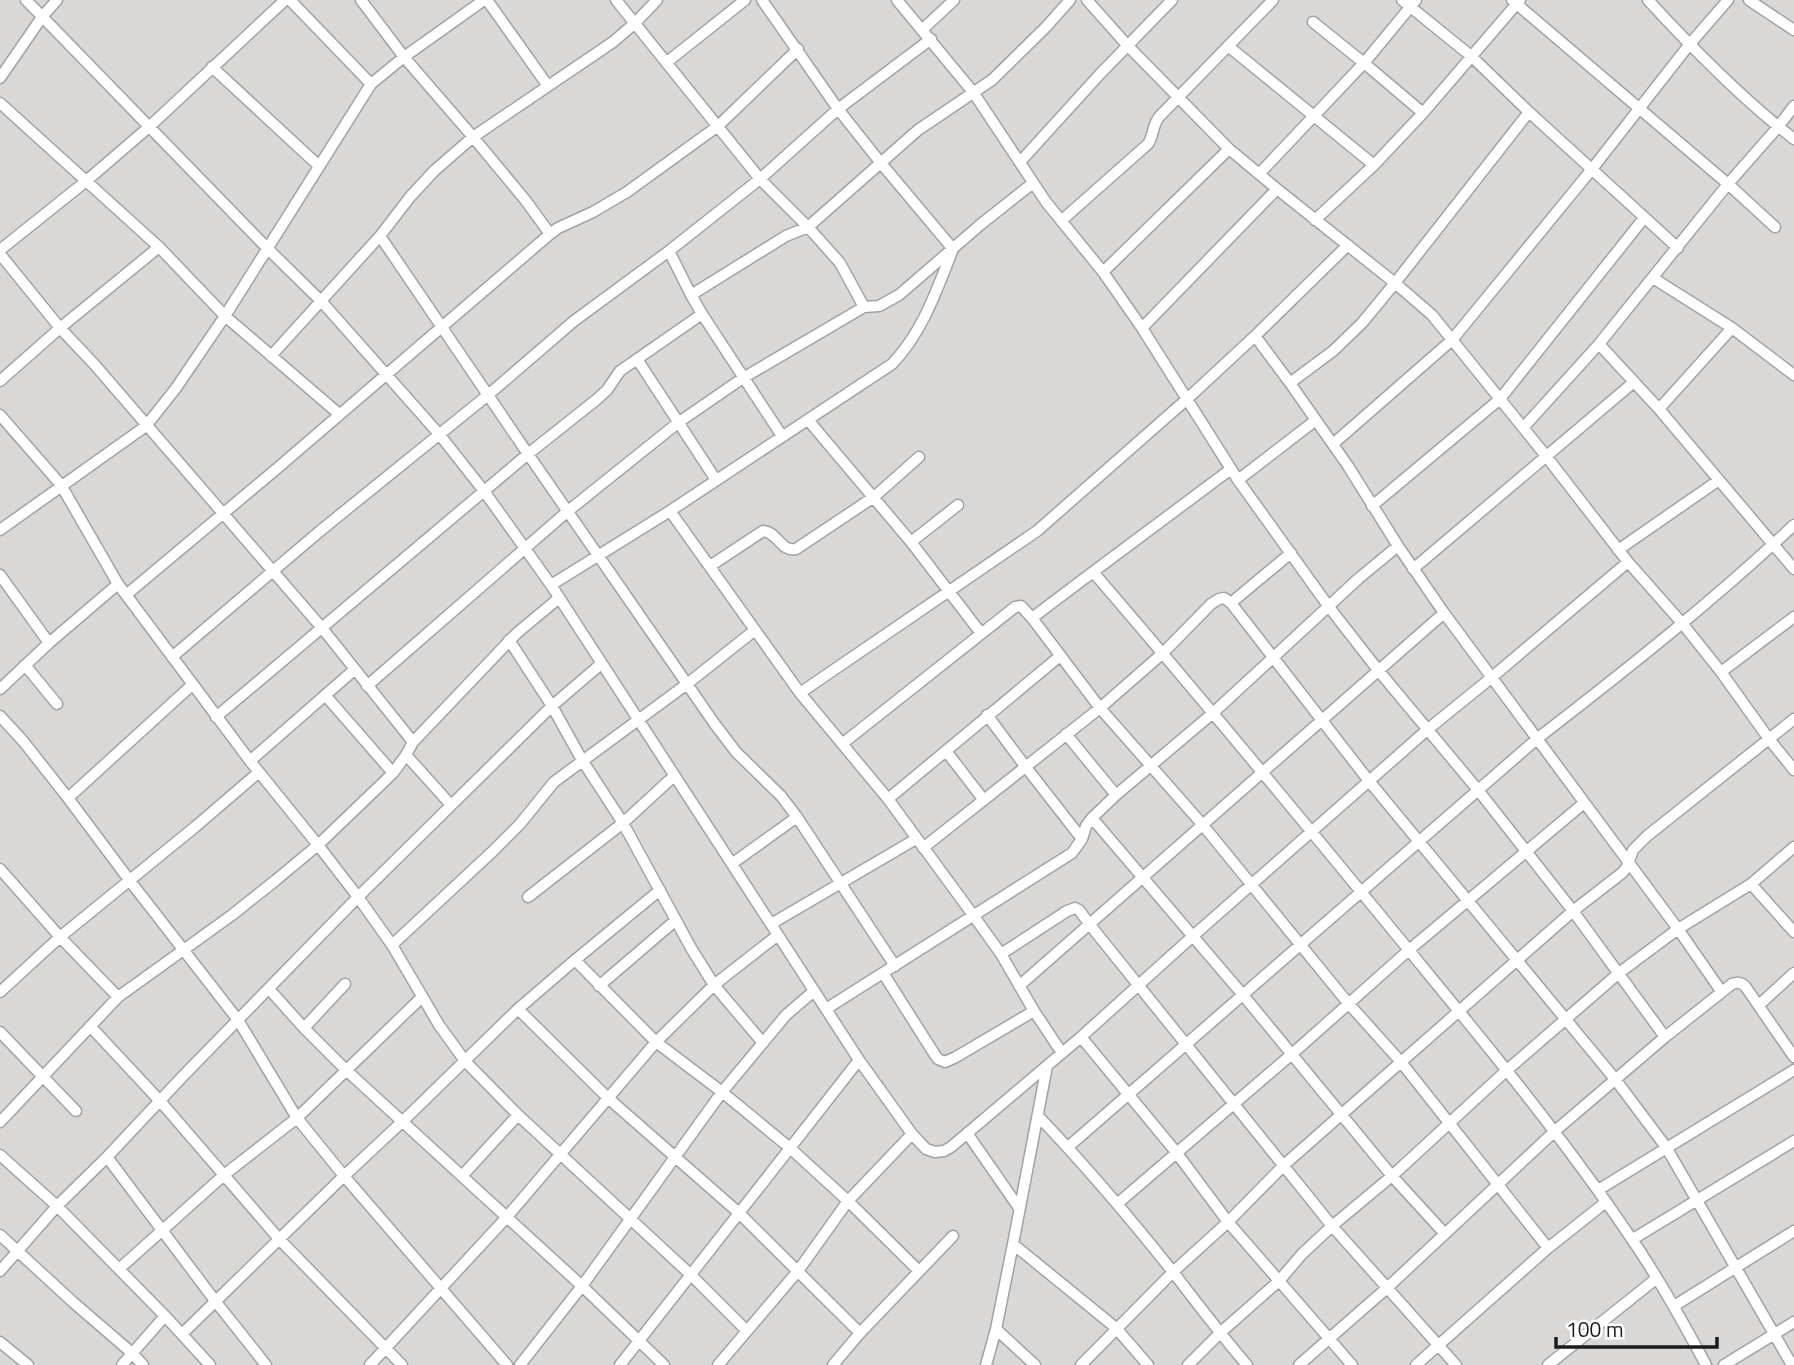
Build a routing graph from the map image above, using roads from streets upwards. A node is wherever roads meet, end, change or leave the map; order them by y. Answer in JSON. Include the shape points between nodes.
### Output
{"nodes":[{"id":1,"x":26,"y":0,"type":"edge"},
{"id":2,"x":57,"y":0,"type":"edge"},
{"id":3,"x":285,"y":0,"type":"edge"},
{"id":4,"x":290,"y":0,"type":"edge"},
{"id":5,"x":485,"y":0,"type":"edge"},
{"id":6,"x":616,"y":0,"type":"edge"},
{"id":7,"x":657,"y":0,"type":"edge"},
{"id":8,"x":746,"y":0,"type":"edge"},
{"id":9,"x":762,"y":0,"type":"edge"},
{"id":10,"x":897,"y":0,"type":"edge"},
{"id":11,"x":954,"y":0,"type":"edge"},
{"id":12,"x":1070,"y":0,"type":"edge"},
{"id":13,"x":1087,"y":0,"type":"edge"},
{"id":14,"x":1172,"y":0,"type":"edge"},
{"id":15,"x":1648,"y":0,"type":"edge"},
{"id":16,"x":1728,"y":0,"type":"edge"},
{"id":17,"x":1749,"y":0,"type":"edge"},
{"id":18,"x":1269,"y":1,"type":"edge"},
{"id":19,"x":1516,"y":1,"type":"edge"},
{"id":20,"x":366,"y":2,"type":"edge"},
{"id":21,"x":1410,"y":2,"type":"edge"},
{"id":22,"x":42,"y":17,"type":"junction"},
{"id":23,"x":1313,"y":22,"type":"dead end"},
{"id":24,"x":635,"y":23,"type":"junction"},
{"id":25,"x":923,"y":29,"type":"junction"},
{"id":26,"x":1794,"y":30,"type":"edge"},
{"id":27,"x":931,"y":39,"type":"junction"},
{"id":28,"x":1127,"y":45,"type":"junction"},
{"id":29,"x":1689,"y":45,"type":"junction"},
{"id":30,"x":1228,"y":46,"type":"junction"},
{"id":31,"x":798,"y":50,"type":"junction"},
{"id":32,"x":1471,"y":56,"type":"junction"},
{"id":33,"x":404,"y":57,"type":"junction"},
{"id":34,"x":667,"y":62,"type":"junction"},
{"id":35,"x":1364,"y":63,"type":"junction"},
{"id":36,"x":212,"y":67,"type":"junction"},
{"id":37,"x":0,"y":78,"type":"edge"},
{"id":38,"x":371,"y":84,"type":"junction"},
{"id":39,"x":548,"y":86,"type":"junction"},
{"id":40,"x":973,"y":92,"type":"junction"},
{"id":41,"x":1178,"y":97,"type":"junction"},
{"id":42,"x":0,"y":103,"type":"edge"},
{"id":43,"x":1794,"y":106,"type":"edge"},
{"id":44,"x":1639,"y":108,"type":"junction"},
{"id":45,"x":838,"y":110,"type":"junction"},
{"id":46,"x":1529,"y":112,"type":"junction"},
{"id":47,"x":1423,"y":113,"type":"junction"},
{"id":48,"x":1314,"y":116,"type":"junction"},
{"id":49,"x":718,"y":126,"type":"junction"},
{"id":50,"x":149,"y":127,"type":"junction"},
{"id":51,"x":1778,"y":127,"type":"junction"},
{"id":52,"x":473,"y":137,"type":"junction"},
{"id":53,"x":1794,"y":139,"type":"edge"},
{"id":54,"x":1229,"y":149,"type":"junction"},
{"id":55,"x":880,"y":162,"type":"junction"},
{"id":56,"x":1020,"y":162,"type":"junction"},
{"id":57,"x":1374,"y":165,"type":"junction"},
{"id":58,"x":319,"y":166,"type":"junction"},
{"id":59,"x":1591,"y":169,"type":"junction"},
{"id":60,"x":1259,"y":174,"type":"junction"},
{"id":61,"x":760,"y":179,"type":"junction"},
{"id":62,"x":85,"y":182,"type":"junction"},
{"id":63,"x":1033,"y":183,"type":"junction"},
{"id":64,"x":1728,"y":184,"type":"junction"},
{"id":65,"x":1277,"y":189,"type":"junction"},
{"id":66,"x":1644,"y":218,"type":"junction"},
{"id":67,"x":1315,"y":220,"type":"junction"},
{"id":68,"x":1061,"y":221,"type":"junction"},
{"id":69,"x":808,"y":227,"type":"junction"},
{"id":70,"x":1775,"y":227,"type":"dead end"},
{"id":71,"x":550,"y":234,"type":"junction"},
{"id":72,"x":380,"y":236,"type":"junction"},
{"id":73,"x":1348,"y":245,"type":"junction"},
{"id":74,"x":159,"y":247,"type":"junction"},
{"id":75,"x":953,"y":248,"type":"junction"},
{"id":76,"x":1678,"y":248,"type":"junction"},
{"id":77,"x":268,"y":249,"type":"junction"},
{"id":78,"x":669,"y":251,"type":"junction"},
{"id":79,"x":0,"y":252,"type":"edge"},
{"id":80,"x":1102,"y":272,"type":"junction"},
{"id":81,"x":1653,"y":278,"type":"junction"},
{"id":82,"x":1395,"y":283,"type":"junction"},
{"id":83,"x":691,"y":295,"type":"junction"},
{"id":84,"x":322,"y":302,"type":"junction"},
{"id":85,"x":864,"y":307,"type":"junction"},
{"id":86,"x":702,"y":314,"type":"junction"},
{"id":87,"x":225,"y":316,"type":"junction"},
{"id":88,"x":442,"y":326,"type":"junction"},
{"id":89,"x":60,"y":327,"type":"junction"},
{"id":90,"x":1142,"y":328,"type":"junction"},
{"id":91,"x":1732,"y":328,"type":"junction"},
{"id":92,"x":1255,"y":336,"type":"junction"},
{"id":93,"x":1452,"y":340,"type":"junction"},
{"id":94,"x":1600,"y":344,"type":"junction"},
{"id":95,"x":271,"y":356,"type":"junction"},
{"id":96,"x":637,"y":359,"type":"junction"},
{"id":97,"x":387,"y":374,"type":"junction"},
{"id":98,"x":1794,"y":375,"type":"edge"},
{"id":99,"x":743,"y":377,"type":"junction"},
{"id":100,"x":0,"y":381,"type":"edge"},
{"id":101,"x":1634,"y":382,"type":"junction"},
{"id":102,"x":1290,"y":383,"type":"junction"},
{"id":103,"x":488,"y":395,"type":"junction"},
{"id":104,"x":1500,"y":398,"type":"junction"},
{"id":105,"x":1186,"y":400,"type":"junction"},
{"id":106,"x":1660,"y":409,"type":"junction"},
{"id":107,"x":339,"y":414,"type":"junction"},
{"id":108,"x":0,"y":415,"type":"edge"},
{"id":109,"x":808,"y":420,"type":"junction"},
{"id":110,"x":1316,"y":420,"type":"junction"},
{"id":111,"x":679,"y":422,"type":"junction"},
{"id":112,"x":146,"y":426,"type":"junction"},
{"id":113,"x":1524,"y":427,"type":"junction"},
{"id":114,"x":439,"y":433,"type":"junction"},
{"id":115,"x":782,"y":436,"type":"junction"},
{"id":116,"x":1333,"y":444,"type":"junction"},
{"id":117,"x":528,"y":454,"type":"junction"},
{"id":118,"x":1546,"y":456,"type":"junction"},
{"id":119,"x":919,"y":457,"type":"dead end"},
{"id":120,"x":1231,"y":469,"type":"junction"},
{"id":121,"x":716,"y":480,"type":"junction"},
{"id":122,"x":1238,"y":480,"type":"junction"},
{"id":123,"x":1719,"y":480,"type":"junction"},
{"id":124,"x":61,"y":485,"type":"junction"},
{"id":125,"x":484,"y":491,"type":"junction"},
{"id":126,"x":874,"y":497,"type":"junction"},
{"id":127,"x":958,"y":505,"type":"dead end"},
{"id":128,"x":1372,"y":506,"type":"junction"},
{"id":129,"x":670,"y":511,"type":"junction"},
{"id":130,"x":568,"y":512,"type":"junction"},
{"id":131,"x":223,"y":514,"type":"junction"},
{"id":132,"x":1794,"y":525,"type":"edge"},
{"id":133,"x":0,"y":530,"type":"edge"},
{"id":134,"x":911,"y":542,"type":"junction"},
{"id":135,"x":1773,"y":545,"type":"junction"},
{"id":136,"x":1398,"y":546,"type":"junction"},
{"id":137,"x":525,"y":550,"type":"junction"},
{"id":138,"x":1618,"y":550,"type":"junction"},
{"id":139,"x":1291,"y":553,"type":"junction"},
{"id":140,"x":599,"y":556,"type":"junction"},
{"id":141,"x":1628,"y":562,"type":"junction"},
{"id":142,"x":709,"y":566,"type":"junction"},
{"id":143,"x":1413,"y":569,"type":"junction"},
{"id":144,"x":1794,"y":569,"type":"edge"},
{"id":145,"x":272,"y":572,"type":"junction"},
{"id":146,"x":1093,"y":572,"type":"junction"},
{"id":147,"x":0,"y":575,"type":"edge"},
{"id":148,"x":118,"y":584,"type":"junction"},
{"id":149,"x":551,"y":585,"type":"junction"},
{"id":150,"x":950,"y":592,"type":"junction"},
{"id":151,"x":126,"y":595,"type":"junction"},
{"id":152,"x":559,"y":598,"type":"junction"},
{"id":153,"x":1231,"y":603,"type":"junction"},
{"id":154,"x":1329,"y":607,"type":"junction"},
{"id":155,"x":1444,"y":613,"type":"junction"},
{"id":156,"x":1794,"y":617,"type":"edge"},
{"id":157,"x":1032,"y":618,"type":"junction"},
{"id":158,"x":1682,"y":623,"type":"junction"},
{"id":159,"x":322,"y":628,"type":"junction"},
{"id":160,"x":755,"y":630,"type":"junction"},
{"id":161,"x":981,"y":632,"type":"junction"},
{"id":162,"x":509,"y":640,"type":"junction"},
{"id":163,"x":49,"y":643,"type":"junction"},
{"id":164,"x":1163,"y":653,"type":"junction"},
{"id":165,"x":1060,"y":656,"type":"junction"},
{"id":166,"x":172,"y":657,"type":"junction"},
{"id":167,"x":1273,"y":659,"type":"junction"},
{"id":168,"x":601,"y":664,"type":"junction"},
{"id":169,"x":26,"y":665,"type":"junction"},
{"id":170,"x":354,"y":670,"type":"junction"},
{"id":171,"x":1378,"y":670,"type":"junction"},
{"id":172,"x":1721,"y":672,"type":"junction"},
{"id":173,"x":1492,"y":678,"type":"junction"},
{"id":174,"x":687,"y":684,"type":"junction"},
{"id":175,"x":192,"y":685,"type":"junction"},
{"id":176,"x":368,"y":687,"type":"junction"},
{"id":177,"x":0,"y":689,"type":"edge"},
{"id":178,"x":800,"y":693,"type":"junction"},
{"id":179,"x":325,"y":695,"type":"junction"},
{"id":180,"x":57,"y":704,"type":"dead end"},
{"id":181,"x":552,"y":706,"type":"junction"},
{"id":182,"x":1100,"y":708,"type":"junction"},
{"id":183,"x":1213,"y":713,"type":"junction"},
{"id":184,"x":987,"y":715,"type":"junction"},
{"id":185,"x":0,"y":716,"type":"edge"},
{"id":186,"x":216,"y":717,"type":"junction"},
{"id":187,"x":639,"y":719,"type":"junction"},
{"id":188,"x":1794,"y":719,"type":"edge"},
{"id":189,"x":1321,"y":720,"type":"junction"},
{"id":190,"x":1427,"y":730,"type":"junction"},
{"id":191,"x":1066,"y":734,"type":"junction"},
{"id":192,"x":1538,"y":738,"type":"junction"},
{"id":193,"x":1769,"y":739,"type":"junction"},
{"id":194,"x":413,"y":742,"type":"junction"},
{"id":195,"x":842,"y":744,"type":"junction"},
{"id":196,"x":946,"y":751,"type":"junction"},
{"id":197,"x":406,"y":755,"type":"junction"},
{"id":198,"x":582,"y":760,"type":"junction"},
{"id":199,"x":250,"y":761,"type":"junction"},
{"id":200,"x":1025,"y":766,"type":"junction"},
{"id":201,"x":1150,"y":767,"type":"junction"},
{"id":202,"x":1262,"y":771,"type":"junction"},
{"id":203,"x":1794,"y":771,"type":"edge"},
{"id":204,"x":259,"y":772,"type":"junction"},
{"id":205,"x":393,"y":773,"type":"junction"},
{"id":206,"x":674,"y":776,"type":"junction"},
{"id":207,"x":1369,"y":781,"type":"junction"},
{"id":208,"x":1478,"y":790,"type":"junction"},
{"id":209,"x":1116,"y":795,"type":"junction"},
{"id":210,"x":68,"y":798,"type":"junction"},
{"id":211,"x":888,"y":799,"type":"junction"},
{"id":212,"x":983,"y":799,"type":"junction"},
{"id":213,"x":1584,"y":803,"type":"junction"},
{"id":214,"x":450,"y":805,"type":"junction"},
{"id":215,"x":797,"y":817,"type":"junction"},
{"id":216,"x":1092,"y":818,"type":"junction"},
{"id":217,"x":623,"y":822,"type":"junction"},
{"id":218,"x":1202,"y":824,"type":"junction"},
{"id":219,"x":1312,"y":832,"type":"junction"},
{"id":220,"x":1082,"y":839,"type":"junction"},
{"id":221,"x":1419,"y":842,"type":"junction"},
{"id":222,"x":919,"y":843,"type":"junction"},
{"id":223,"x":318,"y":845,"type":"junction"},
{"id":224,"x":1794,"y":847,"type":"edge"},
{"id":225,"x":1525,"y":852,"type":"junction"},
{"id":226,"x":733,"y":863,"type":"junction"},
{"id":227,"x":1628,"y":863,"type":"junction"},
{"id":228,"x":0,"y":869,"type":"edge"},
{"id":229,"x":1143,"y":877,"type":"junction"},
{"id":230,"x":130,"y":881,"type":"junction"},
{"id":231,"x":841,"y":883,"type":"junction"},
{"id":232,"x":1253,"y":884,"type":"junction"},
{"id":233,"x":1751,"y":884,"type":"junction"},
{"id":234,"x":660,"y":890,"type":"junction"},
{"id":235,"x":1361,"y":892,"type":"junction"},
{"id":236,"x":358,"y":897,"type":"junction"},
{"id":237,"x":528,"y":897,"type":"dead end"},
{"id":238,"x":1467,"y":901,"type":"junction"},
{"id":239,"x":1573,"y":911,"type":"junction"},
{"id":240,"x":974,"y":915,"type":"junction"},
{"id":241,"x":676,"y":920,"type":"junction"},
{"id":242,"x":771,"y":924,"type":"junction"},
{"id":243,"x":1090,"y":925,"type":"junction"},
{"id":244,"x":1678,"y":929,"type":"junction"},
{"id":245,"x":1794,"y":932,"type":"edge"},
{"id":246,"x":778,"y":935,"type":"junction"},
{"id":247,"x":1193,"y":936,"type":"junction"},
{"id":248,"x":60,"y":937,"type":"junction"},
{"id":249,"x":392,"y":945,"type":"junction"},
{"id":250,"x":1300,"y":945,"type":"junction"},
{"id":251,"x":184,"y":949,"type":"junction"},
{"id":252,"x":1409,"y":950,"type":"junction"},
{"id":253,"x":1001,"y":954,"type":"junction"},
{"id":254,"x":575,"y":960,"type":"junction"},
{"id":255,"x":1517,"y":961,"type":"junction"},
{"id":256,"x":895,"y":966,"type":"junction"},
{"id":257,"x":1619,"y":973,"type":"junction"},
{"id":258,"x":1794,"y":973,"type":"edge"},
{"id":259,"x":883,"y":974,"type":"junction"},
{"id":260,"x":345,"y":984,"type":"dead end"},
{"id":261,"x":715,"y":985,"type":"junction"},
{"id":262,"x":600,"y":986,"type":"junction"},
{"id":263,"x":1019,"y":986,"type":"junction"},
{"id":264,"x":1138,"y":986,"type":"junction"},
{"id":265,"x":269,"y":989,"type":"junction"},
{"id":266,"x":1,"y":990,"type":"edge"},
{"id":267,"x":814,"y":991,"type":"junction"},
{"id":268,"x":1721,"y":991,"type":"junction"},
{"id":269,"x":1243,"y":995,"type":"junction"},
{"id":270,"x":118,"y":997,"type":"junction"},
{"id":271,"x":422,"y":997,"type":"junction"},
{"id":272,"x":1348,"y":1003,"type":"junction"},
{"id":273,"x":1759,"y":1005,"type":"junction"},
{"id":274,"x":518,"y":1009,"type":"junction"},
{"id":275,"x":826,"y":1009,"type":"junction"},
{"id":276,"x":1034,"y":1010,"type":"junction"},
{"id":277,"x":1460,"y":1012,"type":"junction"},
{"id":278,"x":238,"y":1020,"type":"junction"},
{"id":279,"x":1566,"y":1020,"type":"junction"},
{"id":280,"x":90,"y":1026,"type":"junction"},
{"id":281,"x":304,"y":1028,"type":"junction"},
{"id":282,"x":0,"y":1032,"type":"edge"},
{"id":283,"x":1081,"y":1037,"type":"junction"},
{"id":284,"x":1665,"y":1037,"type":"junction"},
{"id":285,"x":656,"y":1042,"type":"junction"},
{"id":286,"x":763,"y":1043,"type":"junction"},
{"id":287,"x":1186,"y":1046,"type":"junction"},
{"id":288,"x":1062,"y":1053,"type":"junction"},
{"id":289,"x":1292,"y":1054,"type":"junction"},
{"id":290,"x":1794,"y":1057,"type":"edge"},
{"id":291,"x":859,"y":1060,"type":"junction"},
{"id":292,"x":465,"y":1061,"type":"junction"},
{"id":293,"x":1401,"y":1062,"type":"junction"},
{"id":294,"x":1047,"y":1066,"type":"junction"},
{"id":295,"x":346,"y":1070,"type":"junction"},
{"id":296,"x":1507,"y":1070,"type":"junction"},
{"id":297,"x":1794,"y":1070,"type":"edge"},
{"id":298,"x":42,"y":1077,"type":"junction"},
{"id":299,"x":1615,"y":1079,"type":"junction"},
{"id":300,"x":722,"y":1092,"type":"junction"},
{"id":301,"x":1128,"y":1095,"type":"junction"},
{"id":302,"x":608,"y":1098,"type":"junction"},
{"id":303,"x":160,"y":1101,"type":"junction"},
{"id":304,"x":1233,"y":1104,"type":"junction"},
{"id":305,"x":76,"y":1111,"type":"dead end"},
{"id":306,"x":518,"y":1115,"type":"junction"},
{"id":307,"x":1038,"y":1116,"type":"junction"},
{"id":308,"x":1340,"y":1116,"type":"junction"},
{"id":309,"x":297,"y":1118,"type":"junction"},
{"id":310,"x":403,"y":1121,"type":"junction"},
{"id":311,"x":0,"y":1122,"type":"edge"},
{"id":312,"x":1450,"y":1123,"type":"junction"},
{"id":313,"x":1555,"y":1130,"type":"junction"},
{"id":314,"x":967,"y":1133,"type":"junction"},
{"id":315,"x":912,"y":1134,"type":"junction"},
{"id":316,"x":1794,"y":1141,"type":"edge"},
{"id":317,"x":1068,"y":1147,"type":"junction"},
{"id":318,"x":1666,"y":1147,"type":"junction"},
{"id":319,"x":790,"y":1148,"type":"junction"},
{"id":320,"x":1176,"y":1153,"type":"junction"},
{"id":321,"x":560,"y":1154,"type":"junction"},
{"id":322,"x":1,"y":1157,"type":"edge"},
{"id":323,"x":107,"y":1157,"type":"junction"},
{"id":324,"x":675,"y":1157,"type":"junction"},
{"id":325,"x":1284,"y":1165,"type":"junction"},
{"id":326,"x":225,"y":1175,"type":"junction"},
{"id":327,"x":344,"y":1176,"type":"junction"},
{"id":328,"x":462,"y":1176,"type":"junction"},
{"id":329,"x":1392,"y":1177,"type":"junction"},
{"id":330,"x":1497,"y":1184,"type":"junction"},
{"id":331,"x":1598,"y":1190,"type":"junction"},
{"id":332,"x":1697,"y":1200,"type":"junction"},
{"id":333,"x":848,"y":1201,"type":"junction"},
{"id":334,"x":1606,"y":1202,"type":"junction"},
{"id":335,"x":1117,"y":1204,"type":"junction"},
{"id":336,"x":57,"y":1206,"type":"junction"},
{"id":337,"x":1019,"y":1208,"type":"junction"},
{"id":338,"x":739,"y":1213,"type":"junction"},
{"id":339,"x":506,"y":1218,"type":"junction"},
{"id":340,"x":631,"y":1220,"type":"junction"},
{"id":341,"x":1228,"y":1222,"type":"junction"},
{"id":342,"x":1332,"y":1226,"type":"junction"},
{"id":343,"x":162,"y":1231,"type":"junction"},
{"id":344,"x":1794,"y":1231,"type":"edge"},
{"id":345,"x":1445,"y":1234,"type":"junction"},
{"id":346,"x":0,"y":1235,"type":"edge"},
{"id":347,"x":953,"y":1236,"type":"dead end"},
{"id":348,"x":1633,"y":1239,"type":"junction"},
{"id":349,"x":280,"y":1240,"type":"junction"},
{"id":350,"x":1013,"y":1244,"type":"junction"},
{"id":351,"x":1548,"y":1248,"type":"junction"},
{"id":352,"x":17,"y":1251,"type":"junction"},
{"id":353,"x":1736,"y":1266,"type":"junction"},
{"id":354,"x":119,"y":1269,"type":"junction"},
{"id":355,"x":0,"y":1271,"type":"edge"},
{"id":356,"x":798,"y":1271,"type":"junction"},
{"id":357,"x":919,"y":1271,"type":"junction"},
{"id":358,"x":1173,"y":1272,"type":"junction"},
{"id":359,"x":691,"y":1275,"type":"junction"},
{"id":360,"x":1657,"y":1278,"type":"junction"},
{"id":361,"x":1279,"y":1281,"type":"junction"},
{"id":362,"x":582,"y":1286,"type":"junction"},
{"id":363,"x":1387,"y":1287,"type":"junction"},
{"id":364,"x":442,"y":1289,"type":"junction"},
{"id":365,"x":216,"y":1302,"type":"junction"},
{"id":366,"x":1674,"y":1306,"type":"junction"},
{"id":367,"x":165,"y":1316,"type":"junction"},
{"id":368,"x":1794,"y":1322,"type":"edge"},
{"id":369,"x":1116,"y":1328,"type":"junction"},
{"id":370,"x":996,"y":1329,"type":"junction"},
{"id":371,"x":747,"y":1331,"type":"junction"},
{"id":372,"x":860,"y":1333,"type":"junction"},
{"id":373,"x":1220,"y":1333,"type":"junction"},
{"id":374,"x":1775,"y":1333,"type":"junction"},
{"id":375,"x":183,"y":1334,"type":"junction"},
{"id":376,"x":1329,"y":1339,"type":"junction"},
{"id":377,"x":640,"y":1341,"type":"junction"},
{"id":378,"x":0,"y":1342,"type":"edge"},
{"id":379,"x":1438,"y":1345,"type":"junction"},
{"id":380,"x":386,"y":1349,"type":"junction"},
{"id":381,"x":132,"y":1353,"type":"junction"},
{"id":382,"x":28,"y":1365,"type":"edge"},
{"id":383,"x":122,"y":1365,"type":"edge"},
{"id":384,"x":143,"y":1365,"type":"edge"},
{"id":385,"x":210,"y":1365,"type":"edge"},
{"id":386,"x":266,"y":1365,"type":"edge"},
{"id":387,"x":370,"y":1365,"type":"edge"},
{"id":388,"x":402,"y":1365,"type":"edge"},
{"id":389,"x":507,"y":1365,"type":"edge"},
{"id":390,"x":520,"y":1365,"type":"edge"},
{"id":391,"x":620,"y":1365,"type":"edge"},
{"id":392,"x":664,"y":1365,"type":"edge"},
{"id":393,"x":718,"y":1365,"type":"edge"},
{"id":394,"x":833,"y":1365,"type":"edge"},
{"id":395,"x":986,"y":1365,"type":"edge"},
{"id":396,"x":1035,"y":1365,"type":"edge"},
{"id":397,"x":1081,"y":1365,"type":"edge"},
{"id":398,"x":1148,"y":1365,"type":"edge"},
{"id":399,"x":1188,"y":1365,"type":"edge"},
{"id":400,"x":1247,"y":1365,"type":"edge"},
{"id":401,"x":1299,"y":1365,"type":"edge"},
{"id":402,"x":1352,"y":1365,"type":"edge"},
{"id":403,"x":1416,"y":1365,"type":"edge"},
{"id":404,"x":1456,"y":1365,"type":"edge"},
{"id":405,"x":1548,"y":1365,"type":"edge"},
{"id":406,"x":1706,"y":1365,"type":"edge"},
{"id":407,"x":1724,"y":1365,"type":"edge"},
{"id":408,"x":1792,"y":1365,"type":"edge"}],
"edges":[{"from":1,"to":22,"type":"street"},
{"from":2,"to":22,"type":"street"},
{"from":3,"to":36,"type":"street"},
{"from":4,"to":38,"type":"street"},
{"from":5,"to":33,"type":"street"},
{"from":5,"to":39,"type":"street"},
{"from":6,"to":24,"type":"street"},
{"from":7,"to":24,"type":"street"},
{"from":8,"to":34,"type":"street"},
{"from":9,"to":31,"type":"street"},
{"from":10,"to":25,"type":"street"},
{"from":11,"to":25,"type":"street"},
{"from":12,"to":40,"type":"street","via":[[997,75]]},
{"from":13,"to":28,"type":"street"},
{"from":14,"to":28,"type":"street"},
{"from":15,"to":29,"type":"street"},
{"from":16,"to":29,"type":"street"},
{"from":17,"to":26,"type":"street"},
{"from":18,"to":30,"type":"street"},
{"from":19,"to":32,"type":"street"},
{"from":19,"to":44,"type":"street"},
{"from":20,"to":33,"type":"street"},
{"from":21,"to":32,"type":"street"},
{"from":21,"to":35,"type":"street"},
{"from":22,"to":37,"type":"street"},
{"from":22,"to":50,"type":"street"},
{"from":23,"to":35,"type":"street"},
{"from":24,"to":34,"type":"street"},
{"from":24,"to":39,"type":"street"},
{"from":25,"to":27,"type":"street"},
{"from":27,"to":40,"type":"street"},
{"from":27,"to":45,"type":"street"},
{"from":28,"to":41,"type":"street"},
{"from":28,"to":56,"type":"street"},
{"from":29,"to":44,"type":"street"},
{"from":29,"to":51,"type":"street"},
{"from":30,"to":41,"type":"street"},
{"from":30,"to":48,"type":"street"},
{"from":31,"to":45,"type":"street"},
{"from":31,"to":49,"type":"street"},
{"from":32,"to":46,"type":"street"},
{"from":32,"to":47,"type":"street"},
{"from":33,"to":38,"type":"street"},
{"from":33,"to":52,"type":"street"},
{"from":34,"to":49,"type":"street"},
{"from":35,"to":47,"type":"street"},
{"from":35,"to":48,"type":"street"},
{"from":36,"to":50,"type":"street"},
{"from":36,"to":58,"type":"street"},
{"from":38,"to":58,"type":"street"},
{"from":39,"to":52,"type":"street"},
{"from":40,"to":55,"type":"street"},
{"from":40,"to":56,"type":"street"},
{"from":41,"to":54,"type":"street"},
{"from":41,"to":68,"type":"street","via":[[1156,121],[1148,145]]},
{"from":42,"to":62,"type":"street"},
{"from":43,"to":51,"type":"street"},
{"from":44,"to":59,"type":"street"},
{"from":44,"to":64,"type":"street"},
{"from":45,"to":55,"type":"street"},
{"from":45,"to":61,"type":"street"},
{"from":46,"to":59,"type":"street"},
{"from":46,"to":82,"type":"street"},
{"from":47,"to":57,"type":"street"},
{"from":48,"to":57,"type":"street"},
{"from":48,"to":60,"type":"street"},
{"from":49,"to":61,"type":"street"},
{"from":49,"to":71,"type":"street","via":[[627,192]]},
{"from":50,"to":62,"type":"street"},
{"from":50,"to":77,"type":"street"},
{"from":51,"to":53,"type":"street"},
{"from":51,"to":64,"type":"street"},
{"from":52,"to":71,"type":"street"},
{"from":52,"to":72,"type":"street","via":[[421,185]]},
{"from":54,"to":60,"type":"street"},
{"from":54,"to":80,"type":"street"},
{"from":55,"to":69,"type":"street"},
{"from":55,"to":75,"type":"street"},
{"from":56,"to":63,"type":"street"},
{"from":57,"to":67,"type":"street"},
{"from":58,"to":77,"type":"street"},
{"from":59,"to":66,"type":"street"},
{"from":59,"to":93,"type":"street"},
{"from":60,"to":65,"type":"street"},
{"from":61,"to":69,"type":"street"},
{"from":61,"to":78,"type":"street"},
{"from":62,"to":74,"type":"street"},
{"from":62,"to":79,"type":"street"},
{"from":63,"to":68,"type":"street"},
{"from":63,"to":75,"type":"street"},
{"from":64,"to":70,"type":"street"},
{"from":64,"to":76,"type":"street"},
{"from":65,"to":67,"type":"street"},
{"from":65,"to":90,"type":"street"},
{"from":66,"to":76,"type":"street"},
{"from":66,"to":104,"type":"street"},
{"from":67,"to":73,"type":"street"},
{"from":68,"to":80,"type":"street"},
{"from":69,"to":83,"type":"street"},
{"from":69,"to":85,"type":"street","via":[[840,263]]},
{"from":71,"to":88,"type":"street"},
{"from":72,"to":84,"type":"street"},
{"from":72,"to":88,"type":"street"},
{"from":73,"to":82,"type":"street"},
{"from":73,"to":92,"type":"street"},
{"from":74,"to":87,"type":"street"},
{"from":74,"to":89,"type":"street"},
{"from":75,"to":85,"type":"street","via":[[899,295],[879,306]]},
{"from":75,"to":109,"type":"street","via":[[924,320],[902,354]]},
{"from":76,"to":81,"type":"street"},
{"from":77,"to":84,"type":"street"},
{"from":77,"to":87,"type":"street"},
{"from":78,"to":83,"type":"street"},
{"from":78,"to":103,"type":"street","via":[[574,321]]},
{"from":79,"to":89,"type":"street"},
{"from":80,"to":90,"type":"street"},
{"from":81,"to":91,"type":"street"},
{"from":81,"to":94,"type":"street"},
{"from":82,"to":93,"type":"street"},
{"from":82,"to":102,"type":"street","via":[[1346,339]]},
{"from":83,"to":86,"type":"street"},
{"from":84,"to":95,"type":"street"},
{"from":84,"to":97,"type":"street"},
{"from":85,"to":99,"type":"street"},
{"from":86,"to":96,"type":"street"},
{"from":86,"to":99,"type":"street"},
{"from":87,"to":95,"type":"street"},
{"from":87,"to":112,"type":"street"},
{"from":88,"to":97,"type":"street"},
{"from":88,"to":103,"type":"street"},
{"from":89,"to":100,"type":"street"},
{"from":89,"to":112,"type":"street"},
{"from":90,"to":105,"type":"street"},
{"from":91,"to":98,"type":"street"},
{"from":91,"to":106,"type":"street"},
{"from":92,"to":102,"type":"street"},
{"from":92,"to":105,"type":"street"},
{"from":93,"to":104,"type":"street"},
{"from":93,"to":116,"type":"street"},
{"from":94,"to":101,"type":"street"},
{"from":94,"to":113,"type":"street"},
{"from":95,"to":107,"type":"street"},
{"from":96,"to":111,"type":"street"},
{"from":96,"to":117,"type":"street","via":[[620,371],[596,401]]},
{"from":97,"to":107,"type":"street"},
{"from":97,"to":114,"type":"street"},
{"from":99,"to":111,"type":"street"},
{"from":99,"to":115,"type":"street"},
{"from":101,"to":106,"type":"street"},
{"from":101,"to":118,"type":"street"},
{"from":102,"to":110,"type":"street"},
{"from":103,"to":114,"type":"street"},
{"from":103,"to":117,"type":"street"},
{"from":104,"to":113,"type":"street"},
{"from":104,"to":128,"type":"street"},
{"from":105,"to":120,"type":"street"},
{"from":105,"to":150,"type":"street","via":[[1037,531]]},
{"from":106,"to":123,"type":"street"},
{"from":107,"to":131,"type":"street"},
{"from":108,"to":124,"type":"street"},
{"from":109,"to":115,"type":"street"},
{"from":109,"to":126,"type":"street"},
{"from":110,"to":116,"type":"street"},
{"from":110,"to":122,"type":"street"},
{"from":111,"to":121,"type":"street"},
{"from":111,"to":130,"type":"street"},
{"from":112,"to":124,"type":"street"},
{"from":112,"to":131,"type":"street"},
{"from":113,"to":118,"type":"street"},
{"from":114,"to":125,"type":"street"},
{"from":114,"to":145,"type":"street"},
{"from":115,"to":121,"type":"street"},
{"from":116,"to":128,"type":"street"},
{"from":117,"to":125,"type":"street"},
{"from":117,"to":130,"type":"street"},
{"from":118,"to":138,"type":"street"},
{"from":118,"to":143,"type":"street"},
{"from":119,"to":126,"type":"street"},
{"from":120,"to":122,"type":"street"},
{"from":120,"to":146,"type":"street"},
{"from":121,"to":129,"type":"street"},
{"from":122,"to":139,"type":"street"},
{"from":123,"to":135,"type":"street"},
{"from":123,"to":138,"type":"street"},
{"from":124,"to":133,"type":"street"},
{"from":124,"to":148,"type":"street"},
{"from":125,"to":137,"type":"street"},
{"from":125,"to":159,"type":"street"},
{"from":126,"to":134,"type":"street"},
{"from":126,"to":142,"type":"street","via":[[796,549],[788,550],[772,533],[763,531]]},
{"from":127,"to":134,"type":"street"},
{"from":128,"to":136,"type":"street"},
{"from":129,"to":140,"type":"street"},
{"from":129,"to":142,"type":"street"},
{"from":130,"to":137,"type":"street"},
{"from":130,"to":140,"type":"street"},
{"from":131,"to":145,"type":"street"},
{"from":131,"to":151,"type":"street"},
{"from":132,"to":135,"type":"street"},
{"from":134,"to":150,"type":"street"},
{"from":135,"to":144,"type":"street"},
{"from":135,"to":158,"type":"street"},
{"from":136,"to":143,"type":"street"},
{"from":136,"to":154,"type":"street"},
{"from":137,"to":149,"type":"street"},
{"from":137,"to":176,"type":"street"},
{"from":138,"to":141,"type":"street"},
{"from":139,"to":153,"type":"street"},
{"from":139,"to":154,"type":"street"},
{"from":140,"to":149,"type":"street"},
{"from":140,"to":174,"type":"street"},
{"from":141,"to":158,"type":"street"},
{"from":141,"to":173,"type":"street"},
{"from":142,"to":160,"type":"street"},
{"from":143,"to":155,"type":"street"},
{"from":145,"to":159,"type":"street"},
{"from":145,"to":166,"type":"street"},
{"from":146,"to":157,"type":"street"},
{"from":146,"to":164,"type":"street"},
{"from":147,"to":163,"type":"street"},
{"from":148,"to":151,"type":"street"},
{"from":148,"to":163,"type":"street"},
{"from":149,"to":152,"type":"street"},
{"from":150,"to":161,"type":"street"},
{"from":150,"to":178,"type":"street"},
{"from":151,"to":166,"type":"street"},
{"from":152,"to":162,"type":"street"},
{"from":152,"to":168,"type":"street"},
{"from":153,"to":164,"type":"street","via":[[1224,598],[1216,601]]},
{"from":153,"to":167,"type":"street"},
{"from":154,"to":167,"type":"street"},
{"from":154,"to":171,"type":"street"},
{"from":155,"to":171,"type":"street"},
{"from":155,"to":173,"type":"street"},
{"from":156,"to":172,"type":"street"},
{"from":157,"to":161,"type":"street","via":[[1023,607],[1014,607]]},
{"from":157,"to":165,"type":"street"},
{"from":158,"to":172,"type":"street"},
{"from":158,"to":192,"type":"street"},
{"from":159,"to":170,"type":"street"},
{"from":159,"to":186,"type":"street"},
{"from":160,"to":174,"type":"street"},
{"from":160,"to":178,"type":"street"},
{"from":161,"to":195,"type":"street"},
{"from":162,"to":181,"type":"street"},
{"from":162,"to":194,"type":"street"},
{"from":163,"to":169,"type":"street"},
{"from":164,"to":182,"type":"street"},
{"from":164,"to":183,"type":"street"},
{"from":165,"to":182,"type":"street"},
{"from":165,"to":184,"type":"street"},
{"from":166,"to":175,"type":"street"},
{"from":167,"to":183,"type":"street"},
{"from":167,"to":189,"type":"street"},
{"from":168,"to":181,"type":"street"},
{"from":168,"to":187,"type":"street"},
{"from":169,"to":177,"type":"street"},
{"from":169,"to":180,"type":"street"},
{"from":170,"to":176,"type":"street"},
{"from":170,"to":179,"type":"street"},
{"from":171,"to":189,"type":"street"},
{"from":171,"to":190,"type":"street"},
{"from":172,"to":193,"type":"street"},
{"from":173,"to":190,"type":"street"},
{"from":173,"to":192,"type":"street"},
{"from":174,"to":187,"type":"street"},
{"from":174,"to":215,"type":"street","via":[[736,752]]},
{"from":175,"to":186,"type":"street"},
{"from":175,"to":210,"type":"street"},
{"from":176,"to":194,"type":"street"},
{"from":178,"to":195,"type":"street"},
{"from":179,"to":199,"type":"street"},
{"from":179,"to":205,"type":"street"},
{"from":181,"to":198,"type":"street"},
{"from":181,"to":214,"type":"street"},
{"from":182,"to":191,"type":"street"},
{"from":182,"to":201,"type":"street"},
{"from":183,"to":201,"type":"street"},
{"from":183,"to":202,"type":"street"},
{"from":184,"to":196,"type":"street"},
{"from":184,"to":200,"type":"street"},
{"from":185,"to":210,"type":"street"},
{"from":186,"to":199,"type":"street"},
{"from":187,"to":198,"type":"street"},
{"from":187,"to":206,"type":"street"},
{"from":188,"to":193,"type":"street"},
{"from":189,"to":202,"type":"street"},
{"from":189,"to":207,"type":"street"},
{"from":190,"to":207,"type":"street"},
{"from":190,"to":208,"type":"street"},
{"from":191,"to":200,"type":"street"},
{"from":191,"to":209,"type":"street"},
{"from":192,"to":208,"type":"street"},
{"from":192,"to":213,"type":"street"},
{"from":193,"to":203,"type":"street"},
{"from":193,"to":227,"type":"street","via":[[1647,836]]},
{"from":194,"to":197,"type":"street"},
{"from":195,"to":211,"type":"street"},
{"from":196,"to":211,"type":"street"},
{"from":196,"to":212,"type":"street"},
{"from":197,"to":205,"type":"street"},
{"from":197,"to":214,"type":"street"},
{"from":198,"to":217,"type":"street"},
{"from":198,"to":249,"type":"street","via":[[554,782],[520,824]]},
{"from":199,"to":204,"type":"street"},
{"from":200,"to":212,"type":"street"},
{"from":200,"to":220,"type":"street"},
{"from":201,"to":209,"type":"street"},
{"from":201,"to":218,"type":"street"},
{"from":202,"to":218,"type":"street"},
{"from":202,"to":219,"type":"street"},
{"from":204,"to":223,"type":"street"},
{"from":204,"to":230,"type":"street"},
{"from":205,"to":223,"type":"street"},
{"from":206,"to":217,"type":"street"},
{"from":206,"to":226,"type":"street"},
{"from":207,"to":219,"type":"street"},
{"from":207,"to":221,"type":"street"},
{"from":208,"to":221,"type":"street"},
{"from":208,"to":225,"type":"street"},
{"from":209,"to":216,"type":"street"},
{"from":210,"to":230,"type":"street"},
{"from":211,"to":222,"type":"street"},
{"from":212,"to":222,"type":"street"},
{"from":213,"to":225,"type":"street"},
{"from":213,"to":227,"type":"street"},
{"from":214,"to":236,"type":"street"},
{"from":215,"to":226,"type":"street"},
{"from":215,"to":231,"type":"street"},
{"from":216,"to":220,"type":"street"},
{"from":216,"to":229,"type":"street"},
{"from":217,"to":234,"type":"street"},
{"from":217,"to":237,"type":"street"},
{"from":218,"to":229,"type":"street"},
{"from":218,"to":232,"type":"street"},
{"from":219,"to":232,"type":"street"},
{"from":219,"to":235,"type":"street"},
{"from":220,"to":240,"type":"street","via":[[1072,853]]},
{"from":221,"to":235,"type":"street"},
{"from":221,"to":238,"type":"street"},
{"from":222,"to":231,"type":"street"},
{"from":222,"to":240,"type":"street"},
{"from":223,"to":236,"type":"street"},
{"from":223,"to":251,"type":"street"},
{"from":224,"to":233,"type":"street"},
{"from":225,"to":238,"type":"street"},
{"from":225,"to":239,"type":"street"},
{"from":226,"to":242,"type":"street"},
{"from":227,"to":239,"type":"street","via":[[1622,873]]},
{"from":227,"to":244,"type":"street"},
{"from":228,"to":248,"type":"street"},
{"from":229,"to":243,"type":"street"},
{"from":229,"to":247,"type":"street"},
{"from":230,"to":248,"type":"street"},
{"from":230,"to":251,"type":"street"},
{"from":231,"to":242,"type":"street"},
{"from":231,"to":256,"type":"street"},
{"from":232,"to":247,"type":"street"},
{"from":232,"to":250,"type":"street"},
{"from":233,"to":244,"type":"street"},
{"from":233,"to":245,"type":"street"},
{"from":234,"to":241,"type":"street"},
{"from":234,"to":254,"type":"street"},
{"from":235,"to":250,"type":"street"},
{"from":235,"to":252,"type":"street"},
{"from":236,"to":249,"type":"street"},
{"from":236,"to":265,"type":"street"},
{"from":238,"to":252,"type":"street"},
{"from":238,"to":255,"type":"street"},
{"from":239,"to":255,"type":"street"},
{"from":239,"to":257,"type":"street"},
{"from":240,"to":253,"type":"street"},
{"from":240,"to":256,"type":"street"},
{"from":241,"to":261,"type":"street"},
{"from":241,"to":262,"type":"street"},
{"from":242,"to":246,"type":"street"},
{"from":243,"to":253,"type":"street","via":[[1073,908]]},
{"from":243,"to":263,"type":"street"},
{"from":243,"to":264,"type":"street"},
{"from":244,"to":257,"type":"street"},
{"from":244,"to":268,"type":"street"},
{"from":246,"to":261,"type":"street"},
{"from":246,"to":267,"type":"street"},
{"from":247,"to":264,"type":"street"},
{"from":247,"to":269,"type":"street"},
{"from":248,"to":266,"type":"street"},
{"from":248,"to":270,"type":"street"},
{"from":249,"to":271,"type":"street"},
{"from":250,"to":269,"type":"street"},
{"from":250,"to":272,"type":"street"},
{"from":251,"to":270,"type":"street"},
{"from":251,"to":278,"type":"street"},
{"from":252,"to":272,"type":"street"},
{"from":252,"to":277,"type":"street"},
{"from":253,"to":263,"type":"street"},
{"from":254,"to":262,"type":"street"},
{"from":254,"to":274,"type":"street"},
{"from":255,"to":277,"type":"street"},
{"from":255,"to":279,"type":"street"},
{"from":256,"to":259,"type":"street"},
{"from":257,"to":279,"type":"street"},
{"from":257,"to":284,"type":"street"},
{"from":258,"to":273,"type":"street"},
{"from":259,"to":275,"type":"street"},
{"from":259,"to":276,"type":"street","via":[[935,1055],[945,1062]]},
{"from":260,"to":281,"type":"street"},
{"from":261,"to":285,"type":"street"},
{"from":261,"to":286,"type":"street"},
{"from":262,"to":285,"type":"street"},
{"from":263,"to":276,"type":"street"},
{"from":264,"to":283,"type":"street"},
{"from":264,"to":287,"type":"street"},
{"from":265,"to":278,"type":"street"},
{"from":265,"to":281,"type":"street"},
{"from":267,"to":275,"type":"street"},
{"from":267,"to":286,"type":"street"},
{"from":268,"to":273,"type":"street","via":[[1741,983]]},
{"from":268,"to":284,"type":"street"},
{"from":269,"to":287,"type":"street"},
{"from":269,"to":289,"type":"street"},
{"from":270,"to":280,"type":"street"},
{"from":271,"to":292,"type":"street"},
{"from":271,"to":295,"type":"street"},
{"from":272,"to":289,"type":"street"},
{"from":272,"to":293,"type":"street"},
{"from":273,"to":290,"type":"street"},
{"from":274,"to":292,"type":"street"},
{"from":274,"to":302,"type":"street"},
{"from":275,"to":291,"type":"street"},
{"from":276,"to":288,"type":"street"},
{"from":277,"to":293,"type":"street"},
{"from":277,"to":296,"type":"street"},
{"from":278,"to":303,"type":"street"},
{"from":278,"to":309,"type":"street"},
{"from":279,"to":296,"type":"street"},
{"from":279,"to":299,"type":"street"},
{"from":280,"to":298,"type":"street"},
{"from":280,"to":303,"type":"street"},
{"from":281,"to":295,"type":"street"},
{"from":282,"to":298,"type":"street"},
{"from":283,"to":288,"type":"street"},
{"from":283,"to":301,"type":"street"},
{"from":284,"to":299,"type":"street"},
{"from":285,"to":300,"type":"street"},
{"from":285,"to":302,"type":"street"},
{"from":286,"to":300,"type":"street"},
{"from":287,"to":301,"type":"street"},
{"from":287,"to":304,"type":"street"},
{"from":288,"to":294,"type":"street"},
{"from":289,"to":304,"type":"street"},
{"from":289,"to":308,"type":"street"},
{"from":291,"to":315,"type":"street"},
{"from":291,"to":319,"type":"street"},
{"from":292,"to":306,"type":"street"},
{"from":292,"to":310,"type":"street"},
{"from":293,"to":308,"type":"street"},
{"from":293,"to":312,"type":"street"},
{"from":294,"to":307,"type":"street"},
{"from":294,"to":314,"type":"street"},
{"from":295,"to":309,"type":"street"},
{"from":295,"to":310,"type":"street"},
{"from":296,"to":312,"type":"street"},
{"from":296,"to":313,"type":"street"},
{"from":297,"to":318,"type":"street"},
{"from":298,"to":305,"type":"street"},
{"from":298,"to":311,"type":"street"},
{"from":299,"to":313,"type":"street"},
{"from":299,"to":318,"type":"street"},
{"from":300,"to":319,"type":"street"},
{"from":300,"to":324,"type":"street"},
{"from":301,"to":317,"type":"street"},
{"from":301,"to":320,"type":"street"},
{"from":302,"to":321,"type":"street"},
{"from":302,"to":324,"type":"street"},
{"from":303,"to":323,"type":"street"},
{"from":303,"to":326,"type":"street"},
{"from":304,"to":320,"type":"street"},
{"from":304,"to":325,"type":"street"},
{"from":306,"to":321,"type":"street"},
{"from":306,"to":328,"type":"street"},
{"from":307,"to":317,"type":"street"},
{"from":307,"to":337,"type":"street"},
{"from":308,"to":325,"type":"street"},
{"from":308,"to":329,"type":"street"},
{"from":309,"to":326,"type":"street"},
{"from":309,"to":327,"type":"street"},
{"from":310,"to":327,"type":"street"},
{"from":310,"to":328,"type":"street"},
{"from":312,"to":329,"type":"street"},
{"from":312,"to":330,"type":"street"},
{"from":313,"to":330,"type":"street"},
{"from":313,"to":331,"type":"street"},
{"from":314,"to":315,"type":"street","via":[[951,1147],[935,1152]]},
{"from":314,"to":337,"type":"street"},
{"from":315,"to":333,"type":"street"},
{"from":316,"to":332,"type":"street"},
{"from":317,"to":335,"type":"street"},
{"from":318,"to":331,"type":"street"},
{"from":318,"to":332,"type":"street"},
{"from":319,"to":333,"type":"street"},
{"from":319,"to":338,"type":"street"},
{"from":320,"to":335,"type":"street"},
{"from":320,"to":341,"type":"street"},
{"from":321,"to":339,"type":"street"},
{"from":321,"to":340,"type":"street"},
{"from":322,"to":336,"type":"street"},
{"from":323,"to":336,"type":"street"},
{"from":323,"to":343,"type":"street"},
{"from":324,"to":338,"type":"street"},
{"from":324,"to":340,"type":"street"},
{"from":325,"to":341,"type":"street"},
{"from":325,"to":342,"type":"street"},
{"from":326,"to":343,"type":"street"},
{"from":326,"to":349,"type":"street"},
{"from":327,"to":349,"type":"street"},
{"from":327,"to":364,"type":"street"},
{"from":328,"to":339,"type":"street"},
{"from":329,"to":342,"type":"street"},
{"from":329,"to":345,"type":"street"},
{"from":330,"to":345,"type":"street"},
{"from":330,"to":351,"type":"street"},
{"from":331,"to":334,"type":"street"},
{"from":332,"to":348,"type":"street"},
{"from":332,"to":353,"type":"street"},
{"from":333,"to":356,"type":"street"},
{"from":333,"to":357,"type":"street"},
{"from":334,"to":348,"type":"street"},
{"from":334,"to":351,"type":"street"},
{"from":335,"to":358,"type":"street"},
{"from":336,"to":352,"type":"street"},
{"from":336,"to":354,"type":"street"},
{"from":337,"to":350,"type":"street"},
{"from":338,"to":356,"type":"street"},
{"from":338,"to":359,"type":"street"},
{"from":339,"to":362,"type":"street"},
{"from":339,"to":364,"type":"street"},
{"from":340,"to":359,"type":"street"},
{"from":340,"to":362,"type":"street"},
{"from":341,"to":358,"type":"street"},
{"from":341,"to":361,"type":"street"},
{"from":342,"to":361,"type":"street"},
{"from":342,"to":363,"type":"street"},
{"from":343,"to":354,"type":"street"},
{"from":343,"to":365,"type":"street"},
{"from":344,"to":353,"type":"street"},
{"from":345,"to":363,"type":"street"},
{"from":346,"to":352,"type":"street"},
{"from":347,"to":357,"type":"street"},
{"from":348,"to":360,"type":"street"},
{"from":349,"to":365,"type":"street"},
{"from":349,"to":380,"type":"street"},
{"from":350,"to":369,"type":"street"},
{"from":350,"to":370,"type":"street"},
{"from":351,"to":379,"type":"street"},
{"from":352,"to":355,"type":"street"},
{"from":352,"to":381,"type":"street"},
{"from":353,"to":366,"type":"street"},
{"from":353,"to":374,"type":"street"},
{"from":354,"to":367,"type":"street"},
{"from":356,"to":371,"type":"street"},
{"from":356,"to":372,"type":"street"},
{"from":357,"to":372,"type":"street"},
{"from":358,"to":369,"type":"street"},
{"from":358,"to":373,"type":"street"},
{"from":359,"to":371,"type":"street"},
{"from":359,"to":377,"type":"street"},
{"from":360,"to":366,"type":"street"},
{"from":360,"to":405,"type":"street"},
{"from":361,"to":373,"type":"street"},
{"from":361,"to":376,"type":"street"},
{"from":362,"to":377,"type":"street"},
{"from":362,"to":390,"type":"street"},
{"from":363,"to":376,"type":"street"},
{"from":363,"to":379,"type":"street"},
{"from":364,"to":380,"type":"street"},
{"from":364,"to":389,"type":"street"},
{"from":365,"to":375,"type":"street"},
{"from":365,"to":386,"type":"street"},
{"from":366,"to":406,"type":"street"},
{"from":367,"to":375,"type":"street"},
{"from":367,"to":381,"type":"street"},
{"from":368,"to":374,"type":"street"},
{"from":369,"to":397,"type":"street"},
{"from":369,"to":398,"type":"street"},
{"from":370,"to":395,"type":"street"},
{"from":370,"to":396,"type":"street"},
{"from":371,"to":393,"type":"street"},
{"from":372,"to":394,"type":"street"},
{"from":373,"to":399,"type":"street"},
{"from":373,"to":400,"type":"street"},
{"from":374,"to":407,"type":"street"},
{"from":374,"to":408,"type":"street"},
{"from":375,"to":385,"type":"street"},
{"from":376,"to":401,"type":"street"},
{"from":376,"to":402,"type":"street"},
{"from":377,"to":391,"type":"street"},
{"from":377,"to":392,"type":"street"},
{"from":378,"to":382,"type":"street"},
{"from":379,"to":403,"type":"street"},
{"from":379,"to":404,"type":"street"},
{"from":380,"to":387,"type":"street"},
{"from":380,"to":388,"type":"street"},
{"from":381,"to":383,"type":"street"},
{"from":381,"to":384,"type":"street"}]}
